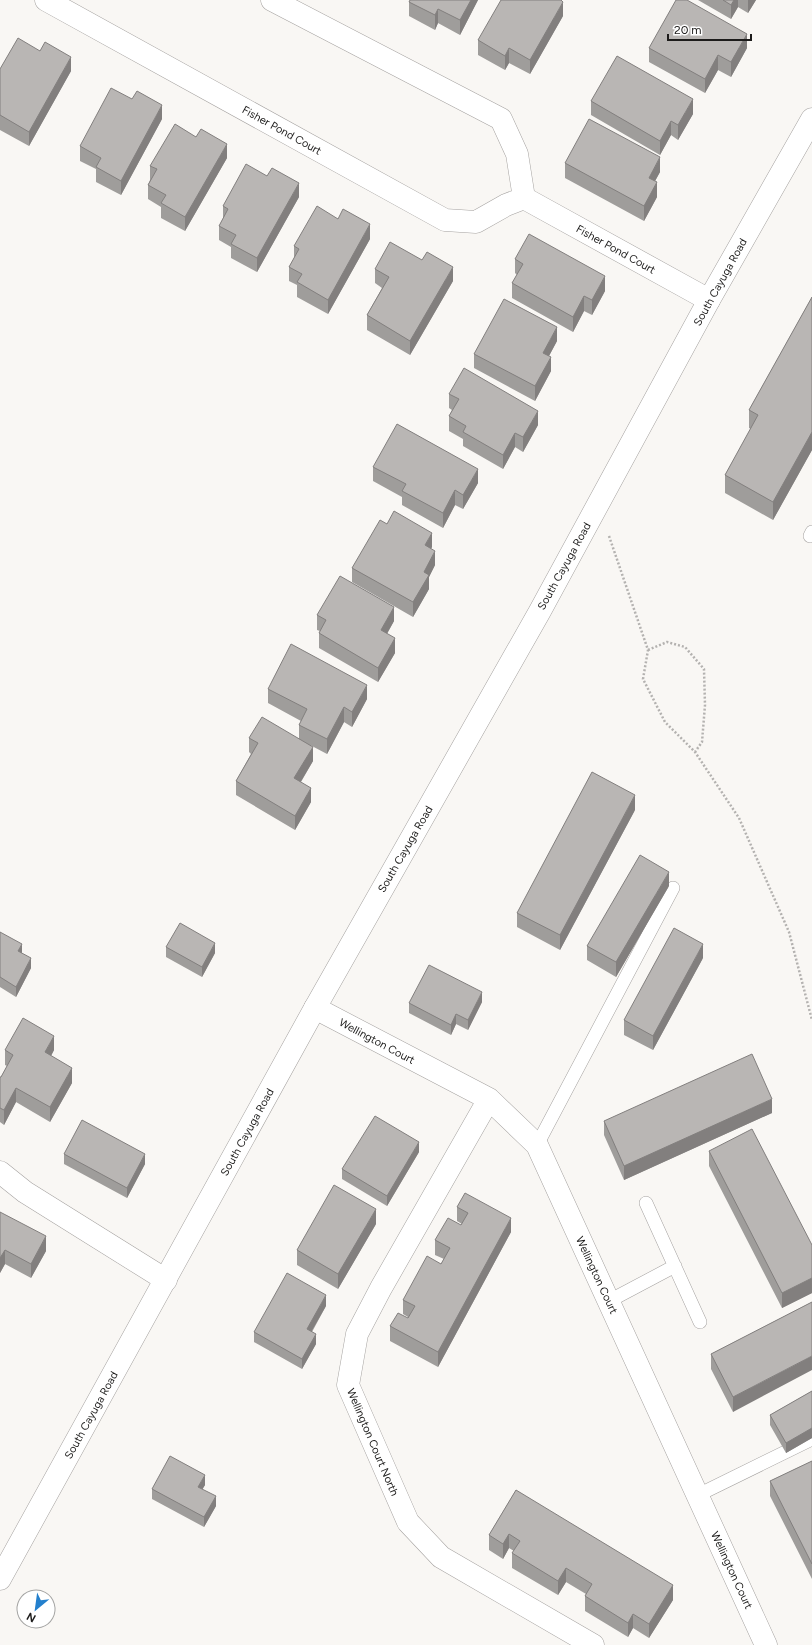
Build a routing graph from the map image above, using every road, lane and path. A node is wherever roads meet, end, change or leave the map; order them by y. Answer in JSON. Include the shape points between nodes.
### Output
{"nodes":[{"id":1,"x":46,"y":0,"type":"edge"},
{"id":2,"x":272,"y":0,"type":"edge"},
{"id":3,"x":812,"y":119,"type":"edge"},
{"id":4,"x":524,"y":198,"type":"junction"},
{"id":5,"x":709,"y":300,"type":"junction"},
{"id":6,"x":598,"y":503,"type":"junction"},
{"id":7,"x":648,"y":650,"type":"junction"},
{"id":8,"x":695,"y":752,"type":"junction"},
{"id":9,"x":674,"y":888,"type":"dead end"},
{"id":10,"x":315,"y":1008,"type":"junction"},
{"id":11,"x":812,"y":1020,"type":"edge"},
{"id":12,"x":489,"y":1099,"type":"junction"},
{"id":13,"x":537,"y":1145,"type":"junction"},
{"id":14,"x":0,"y":1172,"type":"edge"},
{"id":15,"x":646,"y":1203,"type":"dead end"},
{"id":16,"x":675,"y":1266,"type":"junction"},
{"id":17,"x":166,"y":1280,"type":"junction"},
{"id":18,"x":609,"y":1302,"type":"junction"},
{"id":19,"x":700,"y":1322,"type":"dead end"},
{"id":20,"x":812,"y":1439,"type":"edge"},
{"id":21,"x":698,"y":1495,"type":"junction"},
{"id":22,"x":0,"y":1579,"type":"edge"},
{"id":23,"x":593,"y":1645,"type":"edge"},
{"id":24,"x":766,"y":1645,"type":"edge"}],
"edges":[{"from":1,"to":4,"type":"street","name":"Fisher Pond Court","via":[[445,220],[476,222]]},
{"from":2,"to":4,"type":"street","via":[[501,119],[516,154]]},
{"from":3,"to":5,"type":"street","name":"South Cayuga Road"},
{"from":4,"to":5,"type":"street","name":"Fisher Pond Court"},
{"from":5,"to":6,"type":"street","name":"South Cayuga Road"},
{"from":6,"to":7,"type":"path"},
{"from":6,"to":10,"type":"street","name":"South Cayuga Road","via":[[540,611]]},
{"from":7,"to":8,"type":"path","via":[[643,679],[665,722]]},
{"from":7,"to":8,"type":"path","via":[[667,642],[685,647],[704,669],[705,706],[702,742]]},
{"from":8,"to":11,"type":"path","via":[[739,818],[789,932]]},
{"from":9,"to":13,"type":"lane"},
{"from":10,"to":12,"type":"street","name":"Wellington Court"},
{"from":10,"to":17,"type":"street","name":"South Cayuga Road"},
{"from":12,"to":13,"type":"street","name":"Wellington Court"},
{"from":12,"to":23,"type":"street","name":"Wellington Court North","via":[[357,1334],[348,1385],[408,1522],[441,1557]]},
{"from":13,"to":18,"type":"street","name":"Wellington Court"},
{"from":14,"to":17,"type":"street","via":[[26,1192]]},
{"from":15,"to":16,"type":"lane"},
{"from":16,"to":18,"type":"lane"},
{"from":16,"to":19,"type":"lane"},
{"from":17,"to":22,"type":"street","name":"South Cayuga Road"},
{"from":18,"to":21,"type":"street","name":"Wellington Court"},
{"from":20,"to":21,"type":"lane"},
{"from":21,"to":24,"type":"street","name":"Wellington Court"}]}
